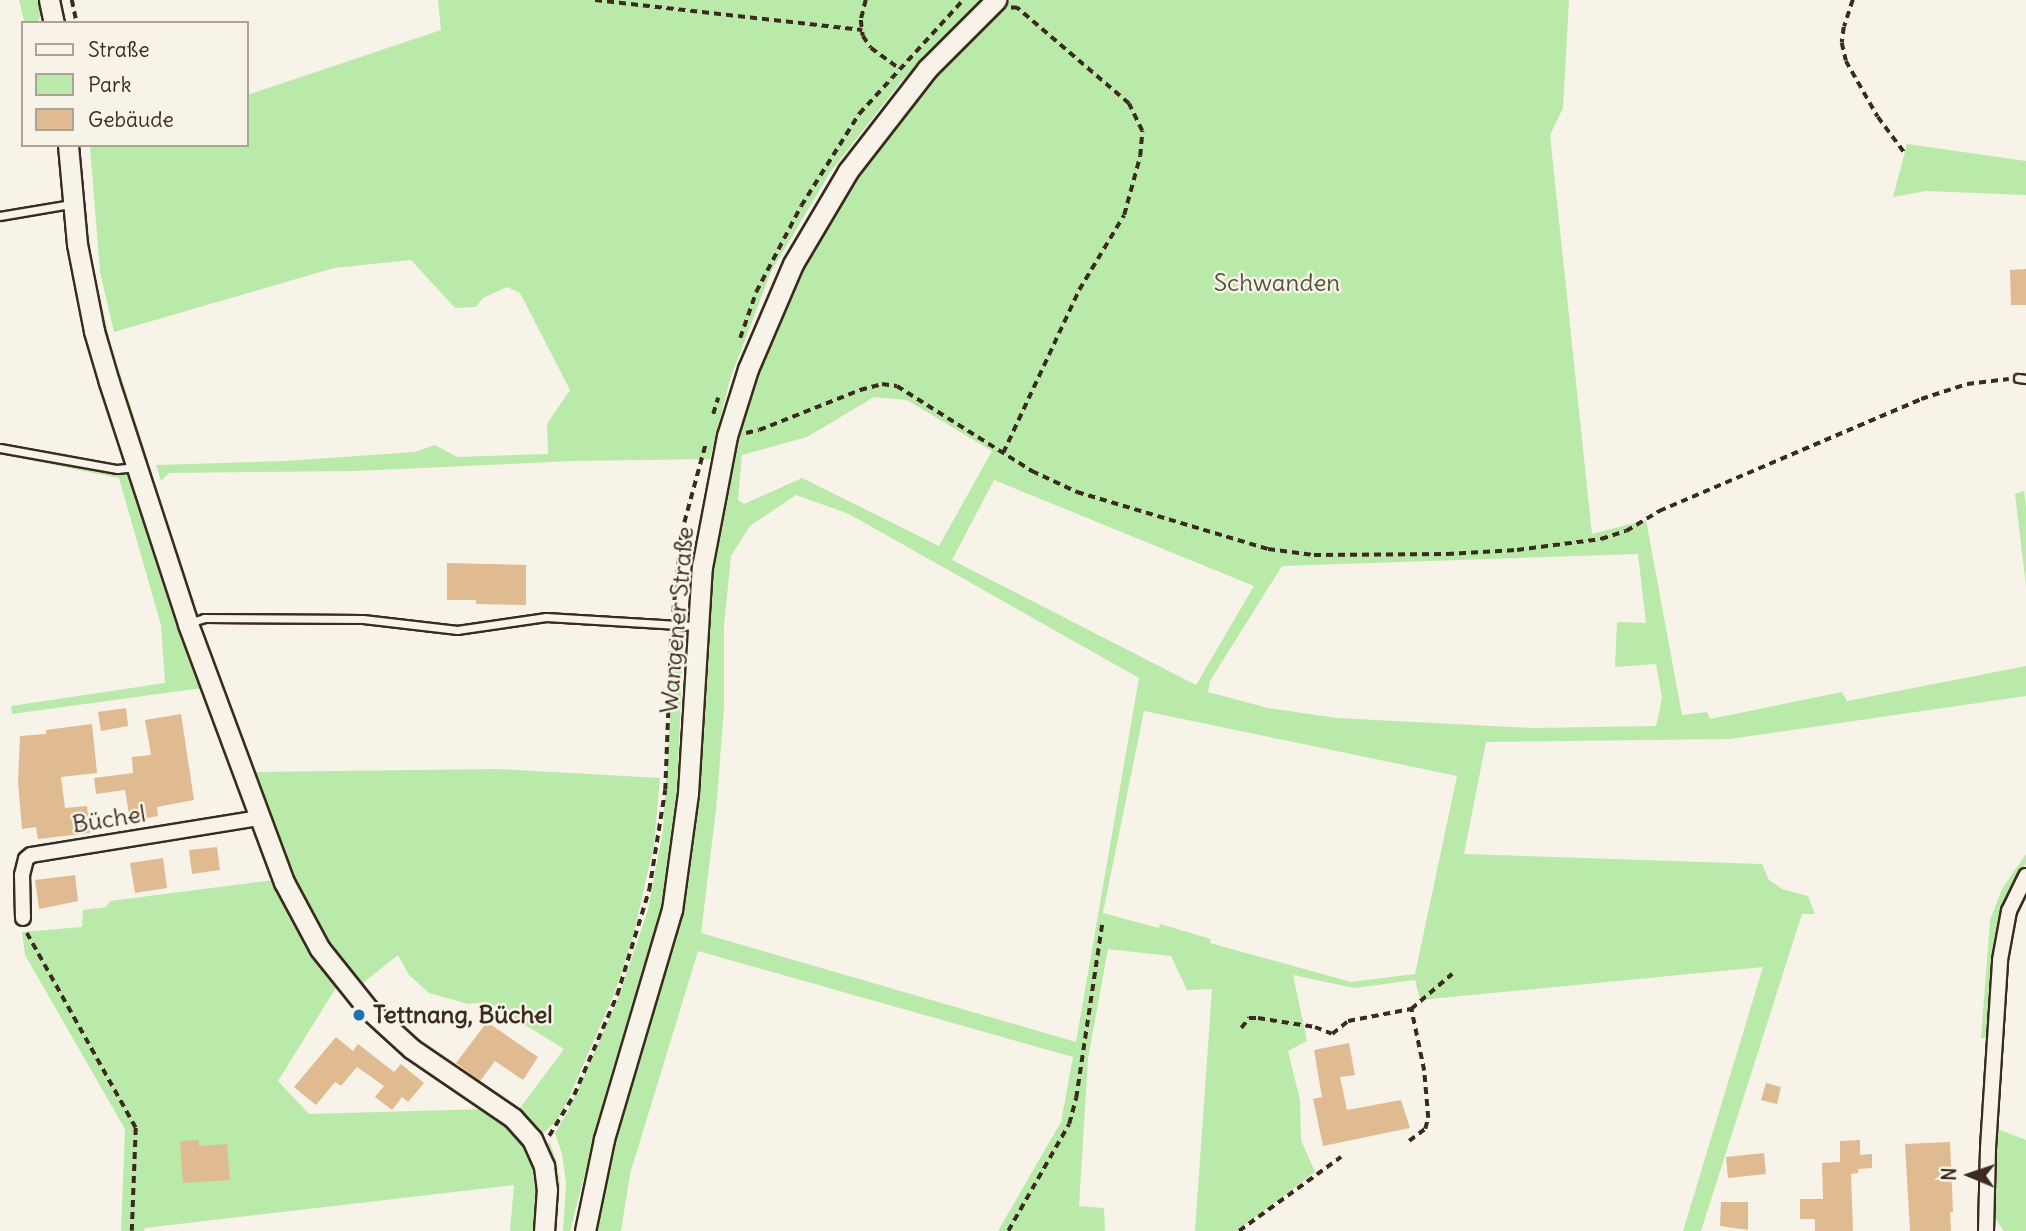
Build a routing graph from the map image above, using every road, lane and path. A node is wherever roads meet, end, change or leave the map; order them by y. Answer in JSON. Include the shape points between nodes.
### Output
{"nodes":[{"id":1,"x":49,"y":0,"type":"edge"},
{"id":2,"x":72,"y":0,"type":"edge"},
{"id":3,"x":594,"y":0,"type":"edge"},
{"id":4,"x":866,"y":0,"type":"edge"},
{"id":5,"x":996,"y":0,"type":"edge"},
{"id":6,"x":1853,"y":0,"type":"edge"},
{"id":7,"x":1017,"y":8,"type":"dead end"},
{"id":8,"x":54,"y":21,"type":"edge"},
{"id":9,"x":77,"y":21,"type":"edge"},
{"id":10,"x":862,"y":30,"type":"junction"},
{"id":11,"x":899,"y":68,"type":"dead end"},
{"id":12,"x":68,"y":147,"type":"edge"},
{"id":13,"x":1904,"y":152,"type":"dead end"},
{"id":14,"x":72,"y":204,"type":"junction"},
{"id":15,"x":0,"y":216,"type":"edge"},
{"id":16,"x":2022,"y":378,"type":"edge"},
{"id":17,"x":727,"y":436,"type":"junction"},
{"id":18,"x":0,"y":449,"type":"edge"},
{"id":19,"x":1003,"y":453,"type":"junction"},
{"id":20,"x":136,"y":467,"type":"junction"},
{"id":21,"x":188,"y":624,"type":"junction"},
{"id":22,"x":671,"y":625,"type":"junction"},
{"id":23,"x":697,"y":626,"type":"junction"},
{"id":24,"x":259,"y":818,"type":"junction"},
{"id":25,"x":2026,"y":876,"type":"edge"},
{"id":26,"x":23,"y":918,"type":"joint"},
{"id":27,"x":1102,"y":925,"type":"dead end"},
{"id":28,"x":1452,"y":974,"type":"dead end"},
{"id":29,"x":1411,"y":1009,"type":"junction"},
{"id":30,"x":1241,"y":1028,"type":"dead end"},
{"id":31,"x":1409,"y":1141,"type":"dead end"},
{"id":32,"x":536,"y":1146,"type":"junction"},
{"id":33,"x":1341,"y":1157,"type":"dead end"},
{"id":34,"x":132,"y":1231,"type":"edge"},
{"id":35,"x":544,"y":1231,"type":"edge"},
{"id":36,"x":585,"y":1231,"type":"edge"},
{"id":37,"x":1008,"y":1231,"type":"edge"},
{"id":38,"x":1239,"y":1231,"type":"edge"},
{"id":39,"x":1986,"y":1231,"type":"edge"}],
"edges":[{"from":1,"to":8,"type":"main road"},
{"from":2,"to":9,"type":"path"},
{"from":3,"to":10,"type":"path"},
{"from":4,"to":10,"type":"path"},
{"from":5,"to":17,"type":"main road","name":"Wangener Straße","via":[[895,107],[819,217],[771,311]]},
{"from":6,"to":13,"type":"path","via":[[1842,43],[1846,61]]},
{"from":7,"to":19,"type":"path","via":[[1129,104],[1142,131],[1124,215],[1079,290]]},
{"from":10,"to":11,"type":"path","via":[[871,48]]},
{"from":12,"to":14,"type":"main road"},
{"from":14,"to":15,"type":"lane"},
{"from":14,"to":20,"type":"main road","via":[[94,331]]},
{"from":16,"to":19,"type":"path","via":[[1967,384],[1921,399],[1658,511],[1626,531],[1601,539],[1517,550],[1314,555],[1268,549],[1077,492]]},
{"from":17,"to":19,"type":"path","via":[[759,430],[882,384],[897,386]]},
{"from":17,"to":23,"type":"main road","name":"Wangener Straße","via":[[708,522]]},
{"from":18,"to":20,"type":"lane","via":[[117,469]]},
{"from":20,"to":21,"type":"main road"},
{"from":21,"to":22,"type":"lane","via":[[204,618],[363,619],[457,630],[546,617]]},
{"from":21,"to":24,"type":"main road"},
{"from":22,"to":23,"type":"lane"},
{"from":22,"to":32,"type":"path","via":[[665,790],[641,924],[617,995],[574,1095],[557,1127]]},
{"from":23,"to":36,"type":"main road","name":"Wangener Straße","via":[[688,793],[672,910],[604,1139]]},
{"from":24,"to":26,"type":"street","name":"Büchel","via":[[31,855],[22,875]]},
{"from":24,"to":32,"type":"main road","via":[[308,930],[353,992],[412,1049],[513,1118]]},
{"from":25,"to":39,"type":"street","via":[[2009,911],[2000,960]]},
{"from":26,"to":34,"type":"path","via":[[27,936],[136,1128]]},
{"from":27,"to":37,"type":"path","via":[[1069,1124]]},
{"from":28,"to":29,"type":"path"},
{"from":29,"to":30,"type":"path","via":[[1348,1021],[1332,1034],[1258,1018],[1249,1018]]},
{"from":29,"to":31,"type":"path","via":[[1428,1118],[1426,1129]]},
{"from":32,"to":35,"type":"main road","via":[[547,1189]]},
{"from":33,"to":38,"type":"path"}]}
